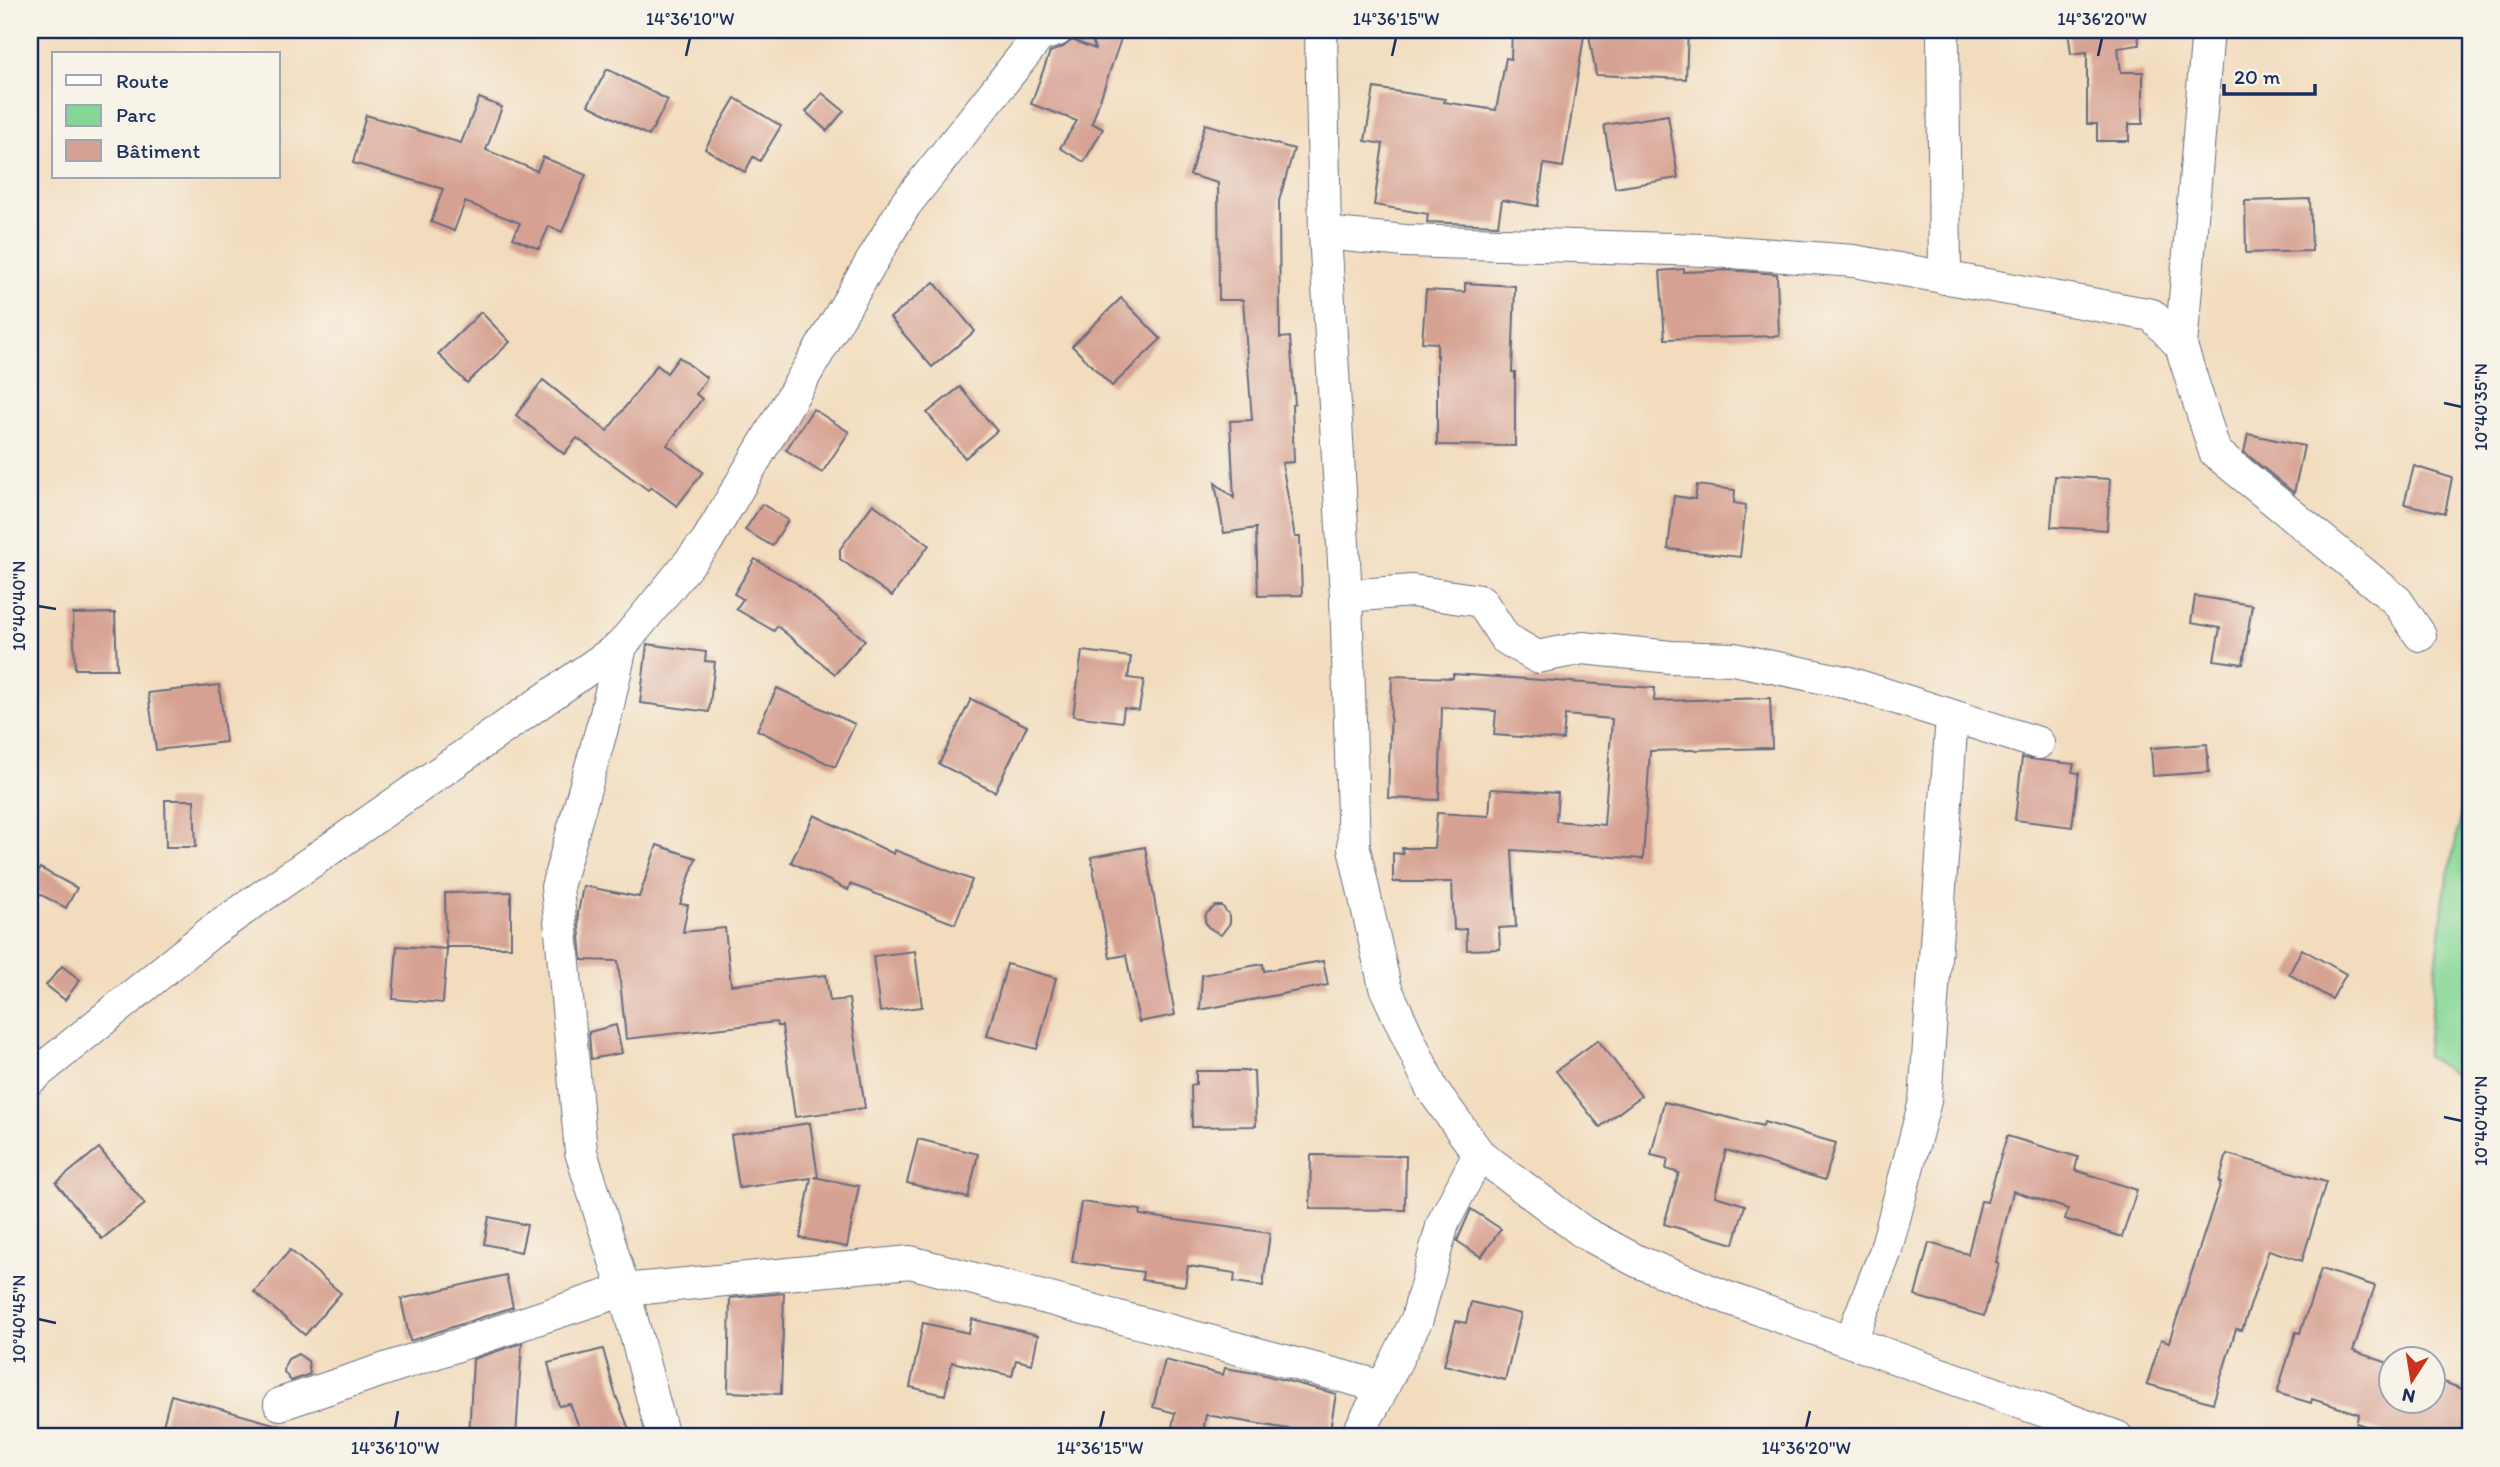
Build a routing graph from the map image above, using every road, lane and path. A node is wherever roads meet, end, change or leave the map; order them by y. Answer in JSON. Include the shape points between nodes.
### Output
{"nodes":[{"id":1,"x":1057,"y":30,"type":"edge"},
{"id":2,"x":1321,"y":30,"type":"edge"},
{"id":3,"x":1943,"y":30,"type":"edge"},
{"id":4,"x":2208,"y":30,"type":"edge"},
{"id":5,"x":1325,"y":233,"type":"junction"},
{"id":6,"x":1945,"y":278,"type":"junction"},
{"id":7,"x":2181,"y":346,"type":"junction"},
{"id":8,"x":1346,"y":596,"type":"junction"},
{"id":9,"x":2420,"y":635,"type":"dead end"},
{"id":10,"x":621,"y":646,"type":"junction"},
{"id":11,"x":1952,"y":716,"type":"junction"},
{"id":12,"x":2038,"y":743,"type":"dead end"},
{"id":13,"x":30,"y":1079,"type":"edge"},
{"id":14,"x":1479,"y":1154,"type":"junction"},
{"id":15,"x":624,"y":1290,"type":"junction"},
{"id":16,"x":1852,"y":1340,"type":"junction"},
{"id":17,"x":1383,"y":1387,"type":"junction"},
{"id":18,"x":280,"y":1404,"type":"dead end"},
{"id":19,"x":663,"y":1437,"type":"edge"},
{"id":20,"x":1356,"y":1437,"type":"edge"},
{"id":21,"x":2117,"y":1437,"type":"edge"}],
"edges":[{"from":1,"to":10,"type":"street","via":[[1039,36],[905,205],[707,541]]},
{"from":2,"to":5,"type":"street"},
{"from":3,"to":6,"type":"street"},
{"from":4,"to":7,"type":"street"},
{"from":5,"to":6,"type":"street","via":[[1405,241],[1704,250],[1854,261]]},
{"from":5,"to":8,"type":"street"},
{"from":6,"to":7,"type":"street","via":[[2152,315]]},
{"from":7,"to":9,"type":"street","via":[[2215,452],[2397,601]]},
{"from":8,"to":11,"type":"street","via":[[1412,590],[1481,601],[1505,638],[1537,657],[1583,648],[1734,659],[1849,683]]},
{"from":8,"to":14,"type":"street","via":[[1354,848],[1385,987],[1432,1089]]},
{"from":10,"to":13,"type":"street","via":[[211,932]]},
{"from":10,"to":15,"type":"street","via":[[557,887],[581,1152]]},
{"from":11,"to":12,"type":"street"},
{"from":11,"to":16,"type":"street","via":[[1925,1101],[1885,1254]]},
{"from":14,"to":16,"type":"street","via":[[1583,1233],[1637,1261]]},
{"from":14,"to":17,"type":"street","via":[[1443,1223],[1417,1319]]},
{"from":15,"to":17,"type":"street","via":[[910,1262]]},
{"from":15,"to":18,"type":"street"},
{"from":15,"to":19,"type":"street"},
{"from":16,"to":21,"type":"street"},
{"from":17,"to":20,"type":"street"}]}
